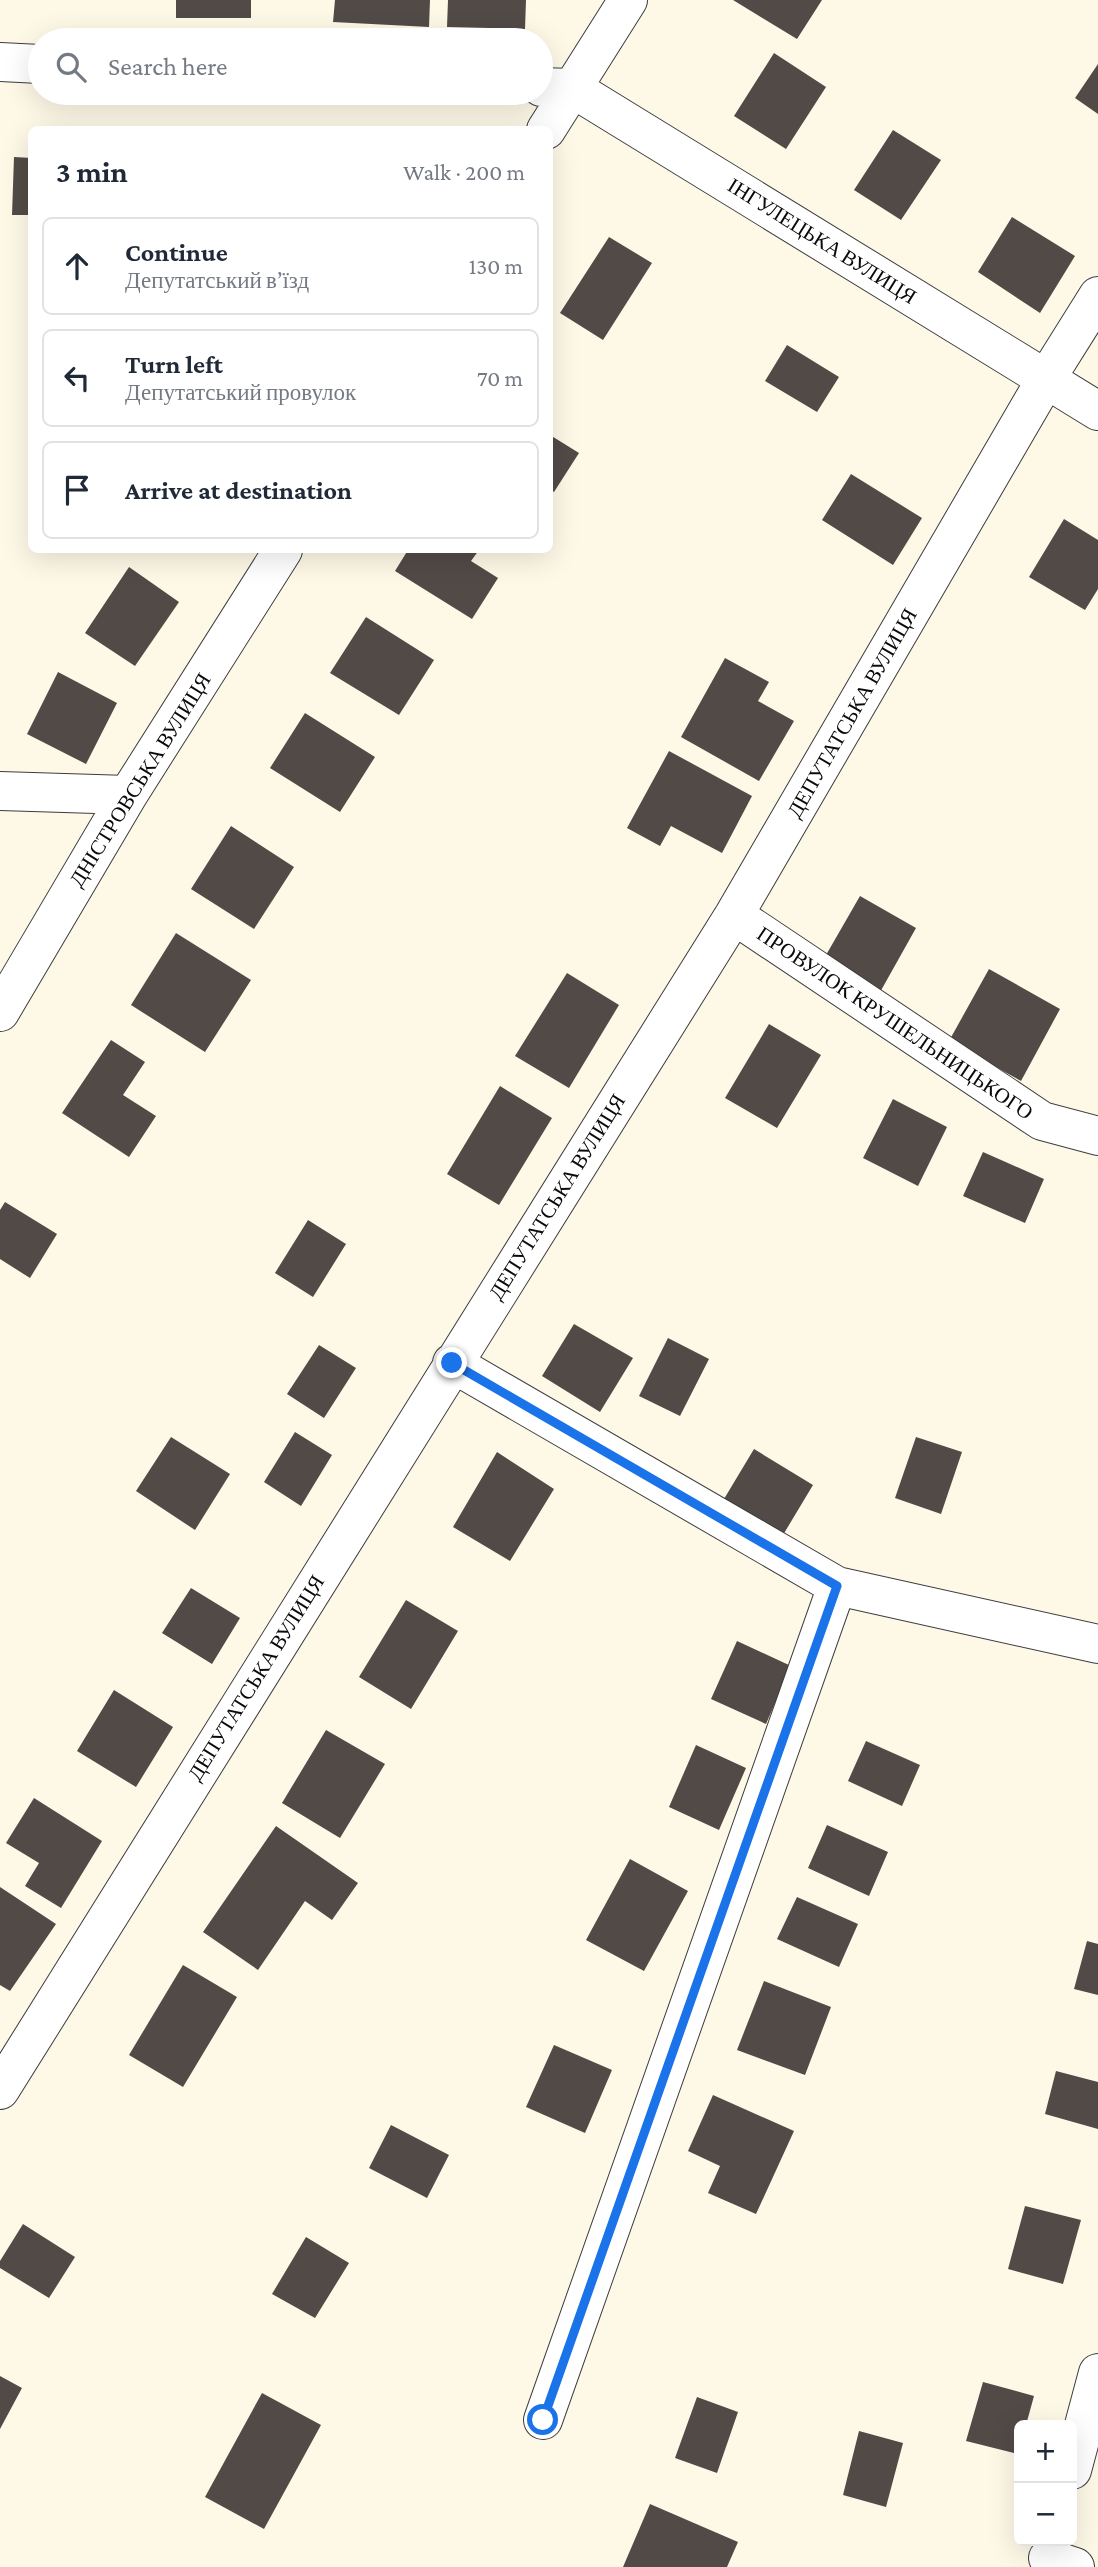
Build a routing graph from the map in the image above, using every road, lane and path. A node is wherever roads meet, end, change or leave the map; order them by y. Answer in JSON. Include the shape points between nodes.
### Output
{"nodes":[{"id":1,"x":628,"y":0,"type":"edge"},
{"id":2,"x":0,"y":62,"type":"edge"},
{"id":3,"x":28,"y":63,"type":"edge"},
{"id":4,"x":556,"y":87,"type":"edge"},
{"id":5,"x":552,"y":105,"type":"edge"},
{"id":6,"x":547,"y":126,"type":"edge"},
{"id":7,"x":1098,"y":296,"type":"edge"},
{"id":8,"x":1046,"y":379,"type":"junction"},
{"id":9,"x":1098,"y":411,"type":"edge"},
{"id":10,"x":281,"y":553,"type":"edge"},
{"id":11,"x":0,"y":791,"type":"edge"},
{"id":12,"x":128,"y":795,"type":"junction"},
{"id":13,"x":734,"y":915,"type":"junction"},
{"id":14,"x":0,"y":1012,"type":"edge"},
{"id":15,"x":1098,"y":1136,"type":"edge"},
{"id":16,"x":452,"y":1363,"type":"junction"},
{"id":17,"x":837,"y":1586,"type":"junction"},
{"id":18,"x":1098,"y":1644,"type":"edge"},
{"id":19,"x":0,"y":2090,"type":"edge"},
{"id":20,"x":1098,"y":2373,"type":"edge"},
{"id":21,"x":543,"y":2420,"type":"dead end"},
{"id":22,"x":1077,"y":2451,"type":"edge"}],
"edges":[{"from":1,"to":4,"type":"street"},
{"from":2,"to":3,"type":"street"},
{"from":4,"to":8,"type":"street","name":"ІНГУЛЕЦЬКА ВУЛИЦЯ"},
{"from":5,"to":6,"type":"street"},
{"from":7,"to":8,"type":"street","name":"ДЕПУТАТСЬКА ВУЛИЦЯ"},
{"from":8,"to":9,"type":"street","name":"ІНГУЛЕЦЬКА ВУЛИЦЯ"},
{"from":8,"to":13,"type":"street","name":"ДЕПУТАТСЬКА ВУЛИЦЯ"},
{"from":10,"to":12,"type":"street","name":"ДНІСТРОВСЬКА ВУЛИЦЯ"},
{"from":11,"to":12,"type":"street"},
{"from":12,"to":14,"type":"street","name":"ДНІСТРОВСЬКА ВУЛИЦЯ"},
{"from":13,"to":15,"type":"street","name":"ПРОВУЛОК КРУШЕЛЬНИЦЬКОГО","via":[[1042,1121]]},
{"from":13,"to":16,"type":"street","name":"ДЕПУТАТСЬКА ВУЛИЦЯ"},
{"from":16,"to":17,"type":"street"},
{"from":16,"to":19,"type":"street","name":"ДЕПУТАТСЬКА ВУЛИЦЯ"},
{"from":17,"to":18,"type":"street"},
{"from":17,"to":21,"type":"street"},
{"from":20,"to":22,"type":"street"}]}
